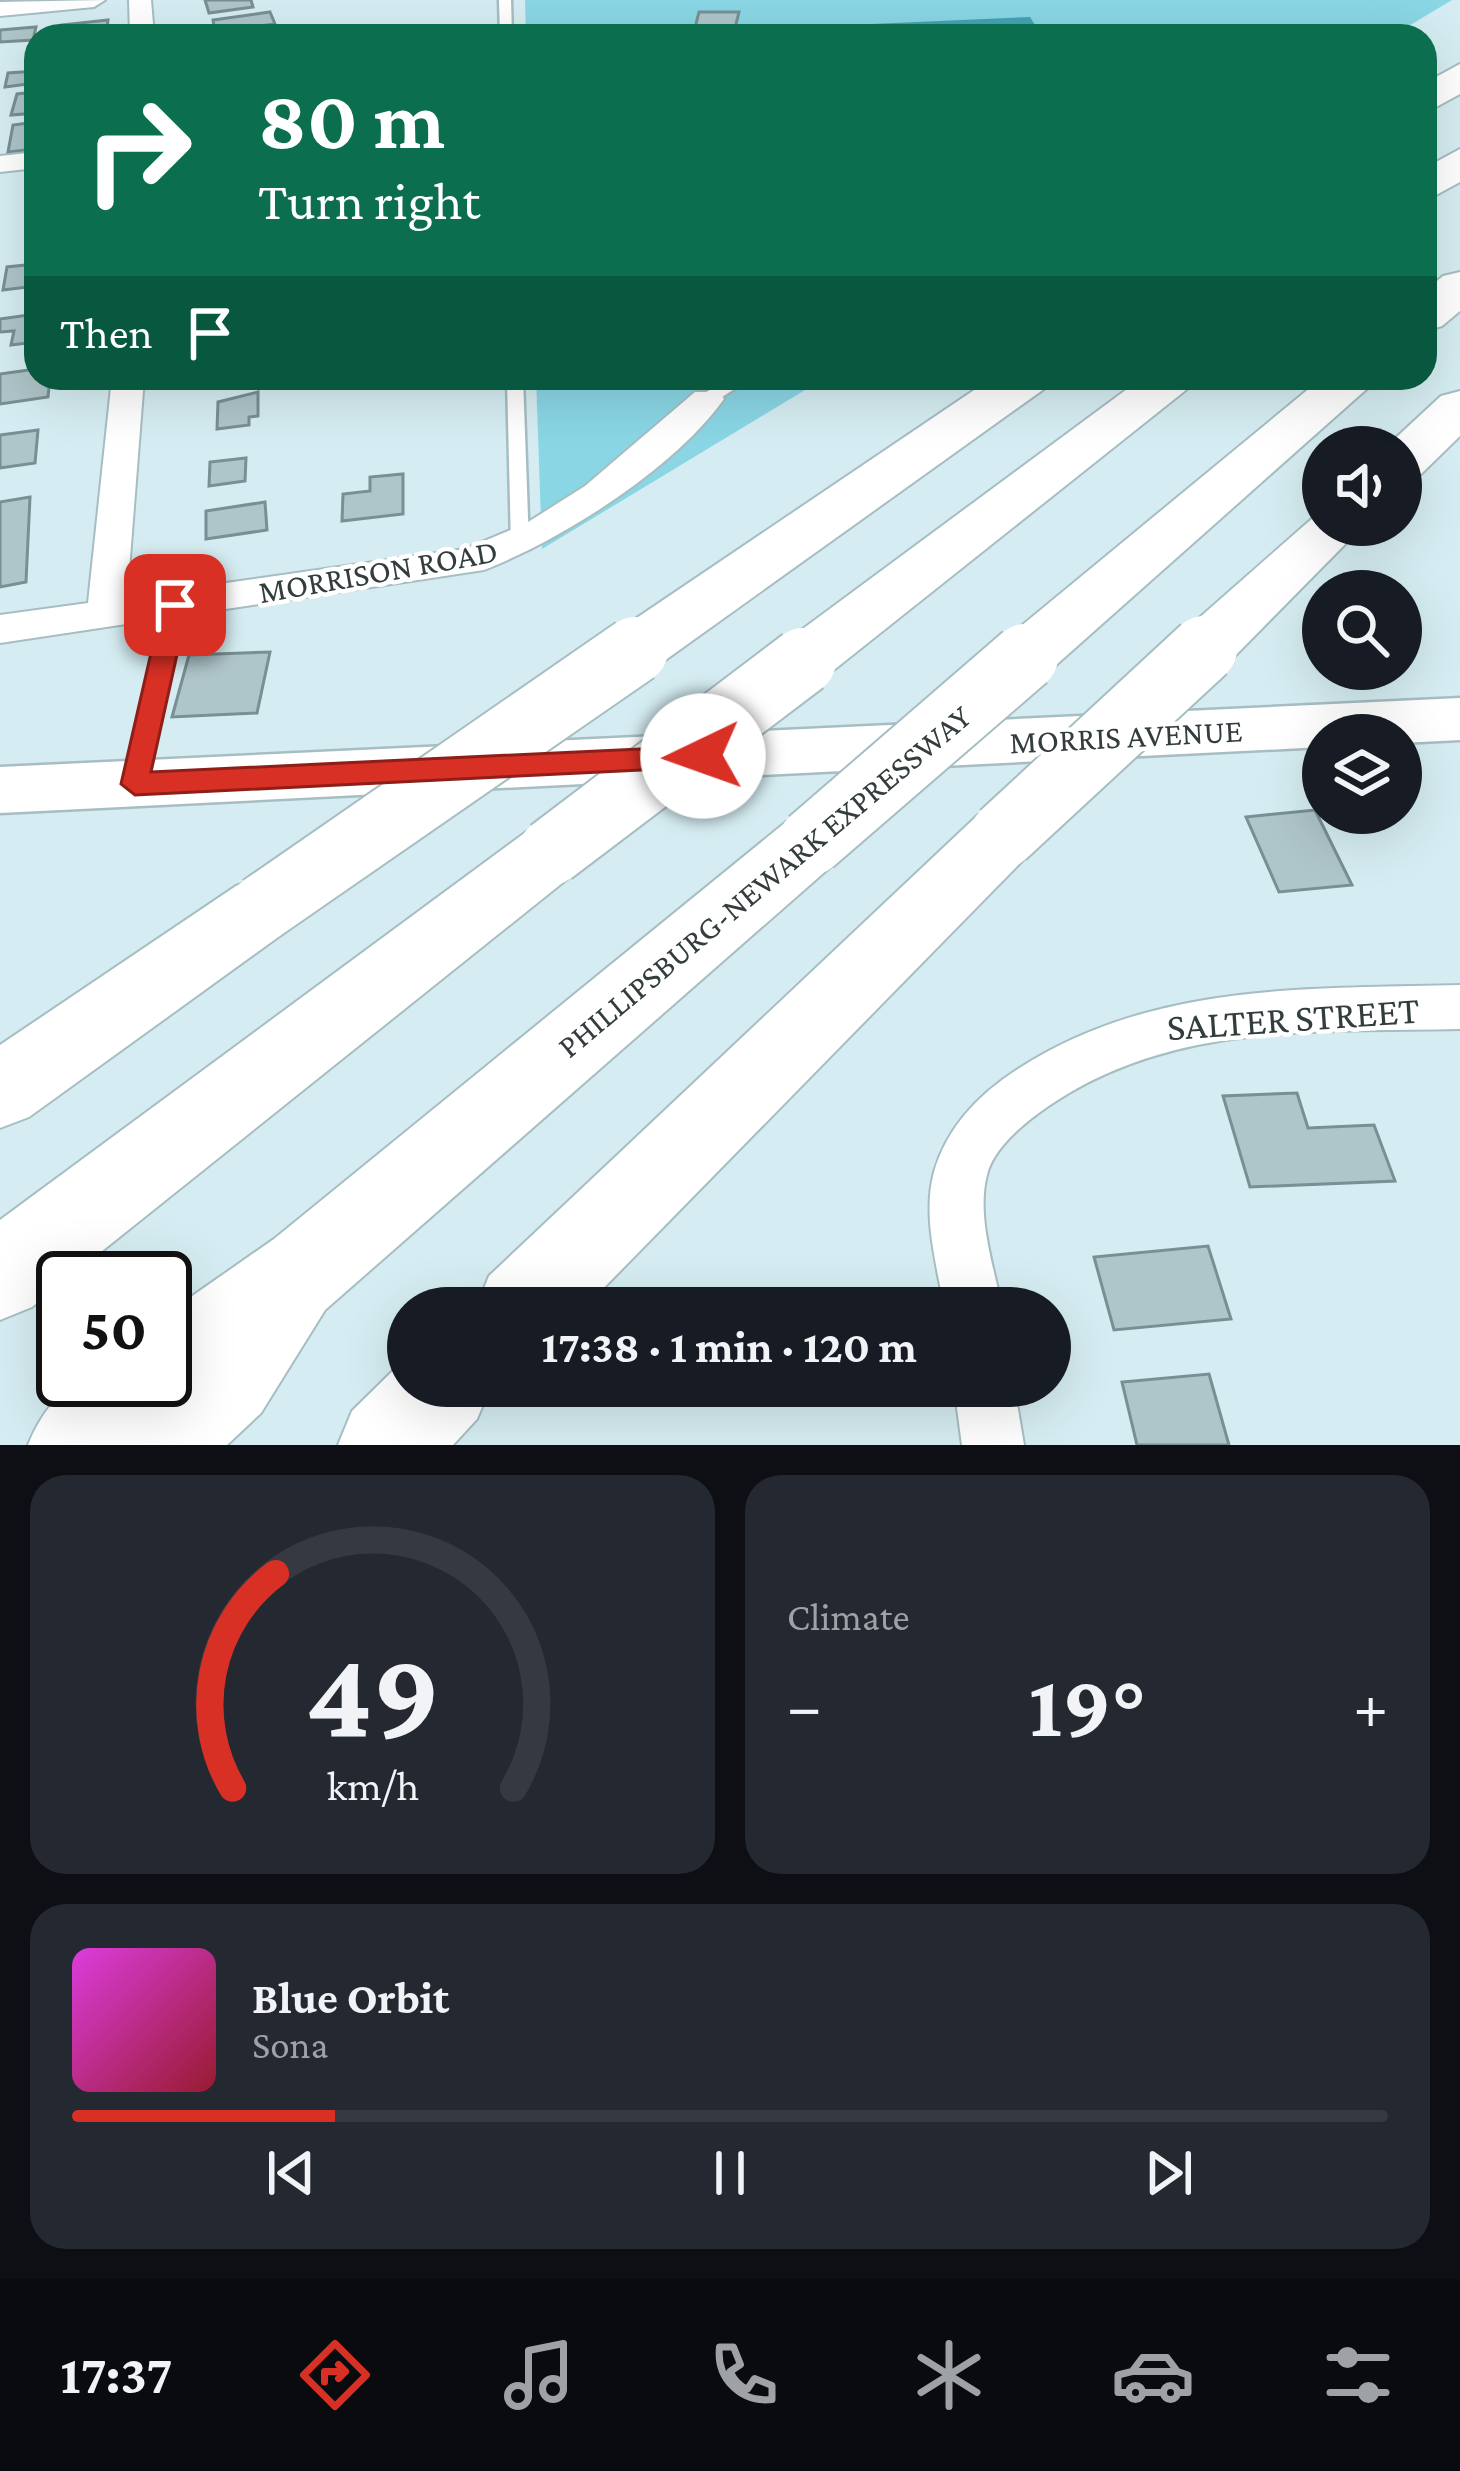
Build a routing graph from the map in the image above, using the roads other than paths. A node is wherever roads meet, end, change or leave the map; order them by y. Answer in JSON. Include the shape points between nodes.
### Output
{"nodes":[{"id":1,"x":94,"y":0,"type":"edge"},
{"id":2,"x":0,"y":9,"type":"edge"},
{"id":3,"x":1460,"y":286,"type":"edge"},
{"id":4,"x":1437,"y":306,"type":"edge"},
{"id":5,"x":127,"y":390,"type":"edge"},
{"id":6,"x":515,"y":390,"type":"edge"},
{"id":7,"x":721,"y":390,"type":"edge"},
{"id":8,"x":1009,"y":390,"type":"edge"},
{"id":9,"x":1159,"y":390,"type":"edge"},
{"id":10,"x":1338,"y":390,"type":"edge"},
{"id":11,"x":706,"y":399,"type":"joint"},
{"id":12,"x":1460,"y":407,"type":"edge"},
{"id":13,"x":1422,"y":443,"type":"edge"},
{"id":14,"x":520,"y":545,"type":"junction"},
{"id":15,"x":1313,"y":546,"type":"edge"},
{"id":16,"x":175,"y":605,"type":"junction"},
{"id":17,"x":106,"y":616,"type":"junction"},
{"id":18,"x":0,"y":629,"type":"edge"},
{"id":19,"x":1460,"y":719,"type":"edge"},
{"id":20,"x":135,"y":784,"type":"junction"},
{"id":21,"x":0,"y":790,"type":"edge"},
{"id":22,"x":1460,"y":1007,"type":"edge"},
{"id":23,"x":0,"y":1091,"type":"edge"},
{"id":24,"x":305,"y":1270,"type":"junction"},
{"id":25,"x":0,"y":1275,"type":"edge"},
{"id":26,"x":542,"y":1287,"type":"edge"},
{"id":27,"x":970,"y":1287,"type":"edge"},
{"id":28,"x":192,"y":1352,"type":"edge"},
{"id":29,"x":122,"y":1407,"type":"edge"},
{"id":30,"x":423,"y":1407,"type":"edge"},
{"id":31,"x":987,"y":1407,"type":"edge"},
{"id":32,"x":76,"y":1445,"type":"edge"},
{"id":33,"x":156,"y":1445,"type":"edge"},
{"id":34,"x":386,"y":1445,"type":"edge"},
{"id":35,"x":993,"y":1445,"type":"edge"}],
"edges":[{"from":1,"to":2,"type":"street"},
{"from":3,"to":4,"type":"highway"},
{"from":5,"to":17,"type":"street"},
{"from":6,"to":14,"type":"lane"},
{"from":7,"to":11,"type":"lane"},
{"from":8,"to":23,"type":"highway","bridge":true},
{"from":9,"to":25,"type":"highway","bridge":true},
{"from":10,"to":24,"type":"highway","name":"PHILLIPSBURG-NEWARK EXPRESSWAY","bridge":true},
{"from":11,"to":14,"type":"street","name":"MORRISON ROAD","via":[[600,494]]},
{"from":12,"to":13,"type":"highway"},
{"from":14,"to":16,"type":"street","name":"MORRISON ROAD","via":[[471,561]]},
{"from":15,"to":26,"type":"highway","bridge":true,"via":[[1003,835]]},
{"from":16,"to":17,"type":"street","name":"MORRISON ROAD"},
{"from":16,"to":20,"type":"lane"},
{"from":17,"to":18,"type":"street","name":"MORRISON ROAD"},
{"from":19,"to":20,"type":"main road","name":"MORRIS AVENUE"},
{"from":20,"to":21,"type":"main road","name":"MORRIS AVENUE"},
{"from":22,"to":27,"type":"street","name":"SALTER STREET","via":[[1188,1021],[1142,1030],[1042,1079],[995,1117],[959,1177]]},
{"from":24,"to":28,"type":"highway","name":"PHILLIPSBURG-NEWARK EXPRESSWAY"},
{"from":24,"to":33,"type":"highway","via":[[228,1380]]},
{"from":29,"to":32,"type":"highway"},
{"from":30,"to":34,"type":"highway"},
{"from":31,"to":35,"type":"street"}]}
